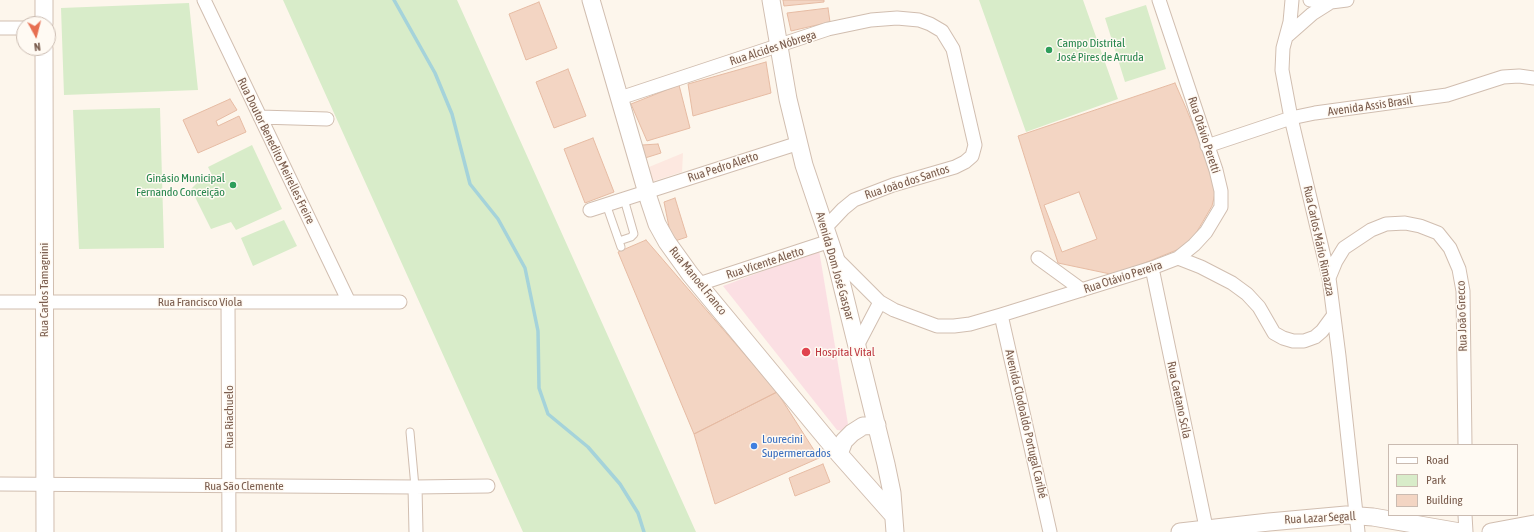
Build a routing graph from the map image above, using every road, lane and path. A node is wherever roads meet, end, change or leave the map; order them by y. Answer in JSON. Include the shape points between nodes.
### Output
{"nodes":[{"id":1,"x":44,"y":0,"type":"edge"},
{"id":2,"x":204,"y":0,"type":"edge"},
{"id":3,"x":591,"y":0,"type":"edge"},
{"id":4,"x":771,"y":0,"type":"edge"},
{"id":5,"x":1159,"y":0,"type":"edge"},
{"id":6,"x":1292,"y":0,"type":"edge"},
{"id":7,"x":1310,"y":0,"type":"edge"},
{"id":8,"x":1347,"y":0,"type":"edge"},
{"id":9,"x":1331,"y":2,"type":"junction"},
{"id":10,"x":44,"y":16,"type":"edge"},
{"id":11,"x":0,"y":28,"type":"edge"},
{"id":12,"x":16,"y":28,"type":"edge"},
{"id":13,"x":1287,"y":36,"type":"junction"},
{"id":14,"x":779,"y":46,"type":"junction"},
{"id":15,"x":44,"y":56,"type":"edge"},
{"id":16,"x":1534,"y":78,"type":"edge"},
{"id":17,"x":620,"y":98,"type":"junction"},
{"id":18,"x":260,"y":117,"type":"junction"},
{"id":19,"x":1291,"y":118,"type":"junction"},
{"id":20,"x":327,"y":119,"type":"dead end"},
{"id":21,"x":799,"y":143,"type":"junction"},
{"id":22,"x":1207,"y":146,"type":"junction"},
{"id":23,"x":972,"y":156,"type":"joint"},
{"id":24,"x":647,"y":192,"type":"junction"},
{"id":25,"x":624,"y":199,"type":"junction"},
{"id":26,"x":606,"y":204,"type":"junction"},
{"id":27,"x":590,"y":210,"type":"dead end"},
{"id":28,"x":830,"y":242,"type":"junction"},
{"id":29,"x":1038,"y":258,"type":"dead end"},
{"id":30,"x":1178,"y":258,"type":"junction"},
{"id":31,"x":1152,"y":268,"type":"junction"},
{"id":32,"x":1329,"y":278,"type":"junction"},
{"id":33,"x":699,"y":284,"type":"junction"},
{"id":34,"x":1082,"y":290,"type":"junction"},
{"id":35,"x":0,"y":302,"type":"edge"},
{"id":36,"x":228,"y":302,"type":"junction"},
{"id":37,"x":349,"y":302,"type":"junction"},
{"id":38,"x":400,"y":302,"type":"dead end"},
{"id":39,"x":880,"y":302,"type":"junction"},
{"id":40,"x":44,"y":303,"type":"junction"},
{"id":41,"x":1001,"y":315,"type":"junction"},
{"id":42,"x":1333,"y":316,"type":"junction"},
{"id":43,"x":857,"y":346,"type":"junction"},
{"id":44,"x":877,"y":425,"type":"junction"},
{"id":45,"x":410,"y":432,"type":"dead end"},
{"id":46,"x":1465,"y":444,"type":"edge"},
{"id":47,"x":839,"y":454,"type":"junction"},
{"id":48,"x":886,"y":464,"type":"junction"},
{"id":49,"x":857,"y":473,"type":"junction"},
{"id":50,"x":0,"y":484,"type":"edge"},
{"id":51,"x":45,"y":484,"type":"junction"},
{"id":52,"x":229,"y":486,"type":"junction"},
{"id":53,"x":488,"y":486,"type":"dead end"},
{"id":54,"x":415,"y":487,"type":"junction"},
{"id":55,"x":893,"y":515,"type":"junction"},
{"id":56,"x":1465,"y":516,"type":"edge"},
{"id":57,"x":1358,"y":524,"type":"edge"},
{"id":58,"x":1534,"y":524,"type":"edge"},
{"id":59,"x":1206,"y":531,"type":"edge"},
{"id":60,"x":45,"y":532,"type":"edge"},
{"id":61,"x":229,"y":532,"type":"edge"},
{"id":62,"x":416,"y":532,"type":"edge"},
{"id":63,"x":895,"y":532,"type":"edge"},
{"id":64,"x":1050,"y":532,"type":"edge"},
{"id":65,"x":1180,"y":532,"type":"edge"},
{"id":66,"x":1460,"y":532,"type":"edge"},
{"id":67,"x":1466,"y":532,"type":"edge"},
{"id":68,"x":1491,"y":532,"type":"edge"}],
"edges":[{"from":1,"to":10,"type":"street"},
{"from":2,"to":18,"type":"street","name":"Rua Doutor Benedito Meirelles Freire"},
{"from":3,"to":17,"type":"street","name":"Rua Manoel Franco"},
{"from":4,"to":14,"type":"street","name":"Avenida Dom José Gaspar"},
{"from":5,"to":22,"type":"street","name":"Rua Otávio Peretti"},
{"from":6,"to":13,"type":"street","name":"Rua Carlos Mário Rimazza"},
{"from":7,"to":9,"type":"street"},
{"from":8,"to":9,"type":"street"},
{"from":9,"to":13,"type":"street","via":[[1312,14]]},
{"from":11,"to":12,"type":"street"},
{"from":13,"to":19,"type":"street","name":"Rua Carlos Mário Rimazza","via":[[1283,48],[1282,70]]},
{"from":14,"to":17,"type":"street","name":"Rua Alcides Nóbrega"},
{"from":14,"to":21,"type":"street","name":"Avenida Dom José Gaspar"},
{"from":14,"to":23,"type":"street","name":"Rua Alcides Nóbrega","via":[[828,29],[871,20],[897,18],[930,24],[942,31],[953,49],[975,145]]},
{"from":15,"to":40,"type":"street","name":"Rua Carlos Tamagnini"},
{"from":16,"to":19,"type":"street","name":"Avenida Assis Brasil","via":[[1503,76],[1447,95]]},
{"from":17,"to":24,"type":"street","name":"Rua Manoel Franco"},
{"from":18,"to":20,"type":"street"},
{"from":18,"to":37,"type":"street","name":"Rua Doutor Benedito Meirelles Freire"},
{"from":19,"to":22,"type":"street","name":"Avenida Assis Brasil"},
{"from":19,"to":32,"type":"street","name":"Rua Carlos Mário Rimazza"},
{"from":21,"to":24,"type":"street","name":"Rua Pedro Aletto"},
{"from":21,"to":28,"type":"street","name":"Avenida Dom José Gaspar"},
{"from":22,"to":30,"type":"street","name":"Rua Otávio Peretti","via":[[1221,191],[1221,207],[1206,232]]},
{"from":23,"to":28,"type":"street","name":"Rua João dos Santos","via":[[955,167],[893,185],[854,200],[843,209]]},
{"from":24,"to":25,"type":"street","name":"Rua Pedro Aletto"},
{"from":24,"to":33,"type":"street","name":"Rua Manoel Franco","via":[[657,224],[667,242]]},
{"from":25,"to":26,"type":"street","name":"Rua Pedro Aletto"},
{"from":25,"to":26,"type":"lane","via":[[634,234],[620,244]]},
{"from":26,"to":27,"type":"street","name":"Rua Pedro Aletto"},
{"from":28,"to":33,"type":"street","name":"Rua Vicente Aletto"},
{"from":28,"to":39,"type":"street","name":"Rua Otávio Pereira"},
{"from":28,"to":43,"type":"street","name":"Avenida Dom José Gaspar"},
{"from":29,"to":34,"type":"street"},
{"from":30,"to":31,"type":"street","name":"Rua Otávio Pereira"},
{"from":30,"to":42,"type":"street","name":"Rua Otávio Pereira","via":[[1232,283],[1247,294],[1259,307],[1274,332],[1283,338],[1304,341],[1315,337]]},
{"from":31,"to":34,"type":"street","name":"Rua Otávio Pereira"},
{"from":31,"to":59,"type":"street","name":"Rua Caetano Scila"},
{"from":32,"to":42,"type":"street","name":"Rua Carlos Mário Rimazza"},
{"from":32,"to":46,"type":"street","name":"Rua João Grecco","via":[[1344,248],[1371,230],[1386,224],[1405,223],[1438,233],[1450,248],[1459,269],[1463,291]]},
{"from":33,"to":47,"type":"street","name":"Rua Manoel Franco"},
{"from":34,"to":41,"type":"street","name":"Rua Otávio Pereira"},
{"from":35,"to":40,"type":"street","name":"Rua Francisco Viola"},
{"from":36,"to":37,"type":"street","name":"Rua Francisco Viola"},
{"from":36,"to":40,"type":"street","name":"Rua Francisco Viola"},
{"from":36,"to":52,"type":"street","name":"Rua Riachuelo"},
{"from":37,"to":38,"type":"street","name":"Rua Francisco Viola"},
{"from":39,"to":41,"type":"street","name":"Rua Otávio Pereira","via":[[937,326],[970,324]]},
{"from":39,"to":43,"type":"street"},
{"from":40,"to":51,"type":"street","name":"Rua Carlos Tamagnini"},
{"from":41,"to":64,"type":"street","name":"Avenida Clodoaldo Portugal Caribé"},
{"from":42,"to":57,"type":"street","name":"Rua Carlos Mário Rimazza"},
{"from":43,"to":44,"type":"street","name":"Avenida Dom José Gaspar"},
{"from":44,"to":47,"type":"street","via":[[863,426],[852,433],[844,441]]},
{"from":44,"to":48,"type":"street","name":"Avenida Dom José Gaspar"},
{"from":45,"to":54,"type":"lane"},
{"from":47,"to":49,"type":"street","name":"Rua Manoel Franco"},
{"from":48,"to":49,"type":"street","via":[[873,474]]},
{"from":48,"to":55,"type":"street","name":"Avenida Dom José Gaspar","via":[[892,493]]},
{"from":49,"to":55,"type":"street","name":"Rua Manoel Franco"},
{"from":50,"to":51,"type":"street","name":"Rua São Clemente"},
{"from":51,"to":52,"type":"street","name":"Rua São Clemente"},
{"from":51,"to":60,"type":"street","name":"Rua Carlos Tamagnini"},
{"from":52,"to":54,"type":"street","name":"Rua São Clemente"},
{"from":52,"to":61,"type":"street","name":"Rua Riachuelo"},
{"from":53,"to":54,"type":"street","name":"Rua São Clemente"},
{"from":54,"to":62,"type":"street"},
{"from":55,"to":63,"type":"street","name":"Avenida Dom José Gaspar"},
{"from":56,"to":67,"type":"street"},
{"from":57,"to":59,"type":"street","name":"Rua Lazar Segall","via":[[1312,517]]},
{"from":57,"to":66,"type":"street","name":"Rua Lazar Segall","via":[[1379,518]]},
{"from":58,"to":68,"type":"street"},
{"from":59,"to":65,"type":"street","name":"Rua Lazar Segall"}]}
